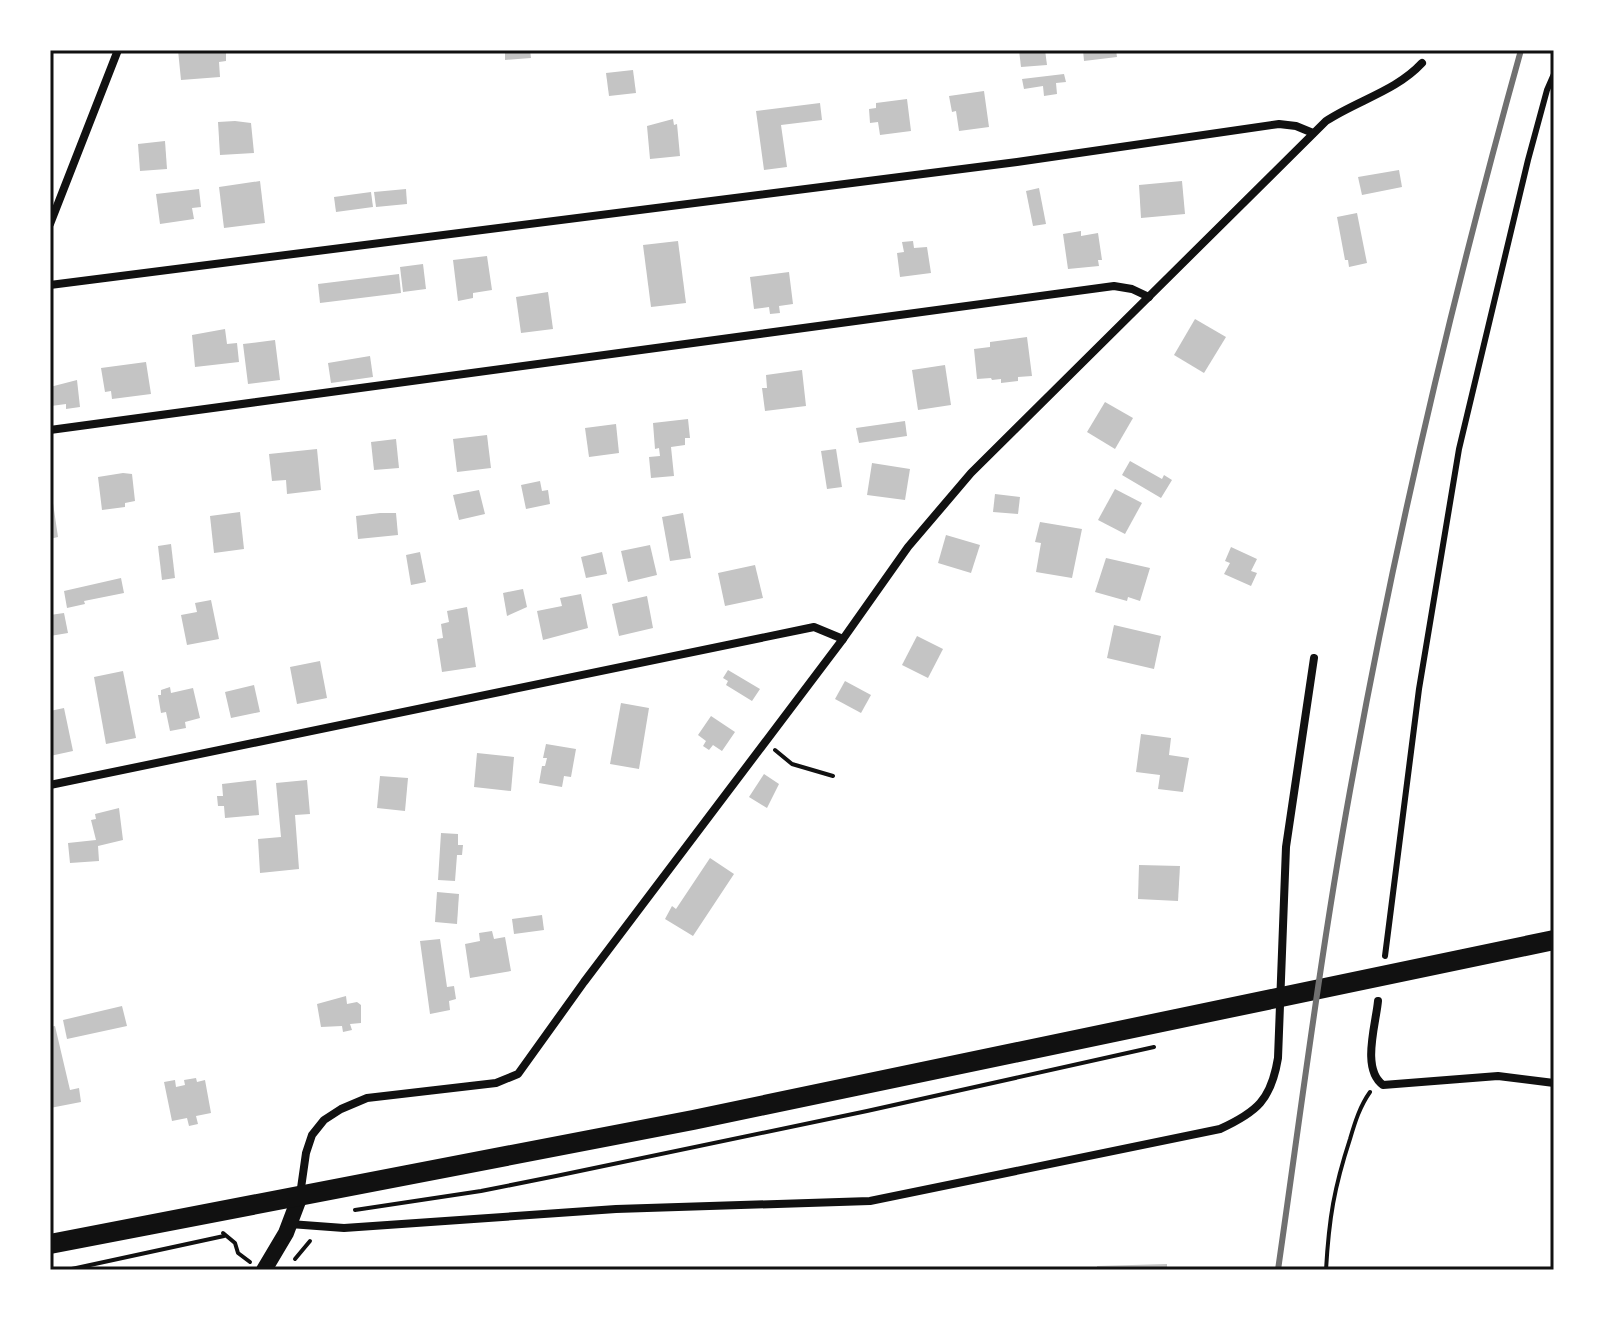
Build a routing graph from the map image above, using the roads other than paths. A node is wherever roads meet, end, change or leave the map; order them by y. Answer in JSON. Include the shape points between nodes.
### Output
{"nodes":[{"id":1,"x":118,"y":50,"type":"edge"},
{"id":2,"x":1422,"y":63,"type":"dead end"},
{"id":3,"x":1554,"y":74,"type":"edge"},
{"id":4,"x":1313,"y":133,"type":"junction"},
{"id":5,"x":50,"y":224,"type":"edge"},
{"id":6,"x":50,"y":285,"type":"edge"},
{"id":7,"x":1149,"y":297,"type":"junction"},
{"id":8,"x":50,"y":430,"type":"edge"},
{"id":9,"x":843,"y":639,"type":"junction"},
{"id":10,"x":1314,"y":658,"type":"dead end"},
{"id":11,"x":50,"y":785,"type":"edge"},
{"id":12,"x":1554,"y":940,"type":"edge"},
{"id":13,"x":1385,"y":956,"type":"dead end"},
{"id":14,"x":1378,"y":1001,"type":"dead end"},
{"id":15,"x":1554,"y":1083,"type":"edge"},
{"id":16,"x":300,"y":1196,"type":"junction"},
{"id":17,"x":290,"y":1224,"type":"junction"},
{"id":18,"x":52,"y":1244,"type":"edge"},
{"id":19,"x":258,"y":1266,"type":"edge"}],
"edges":[{"from":1,"to":5,"type":"street"},
{"from":2,"to":4,"type":"street","via":[[1408,78],[1340,112]]},
{"from":3,"to":13,"type":"lane","via":[[1528,160],[1459,449],[1409,759]]},
{"from":4,"to":6,"type":"street","via":[[1279,124]]},
{"from":4,"to":7,"type":"street"},
{"from":7,"to":8,"type":"street","via":[[1114,286]]},
{"from":7,"to":9,"type":"street","via":[[971,473],[908,547]]},
{"from":9,"to":11,"type":"street","via":[[814,627]]},
{"from":9,"to":16,"type":"street","via":[[518,1074],[496,1083],[367,1098],[332,1114],[308,1145]]},
{"from":10,"to":17,"type":"street","via":[[1286,847],[1278,1058],[1263,1102],[1247,1116],[1220,1129],[870,1201],[616,1209],[344,1228]]},
{"from":12,"to":16,"type":"highway","via":[[693,1120]]},
{"from":14,"to":15,"type":"street","via":[[1373,1073],[1383,1085],[1498,1076]]},
{"from":16,"to":17,"type":"main road"},
{"from":16,"to":18,"type":"highway"},
{"from":17,"to":19,"type":"main road"}]}
